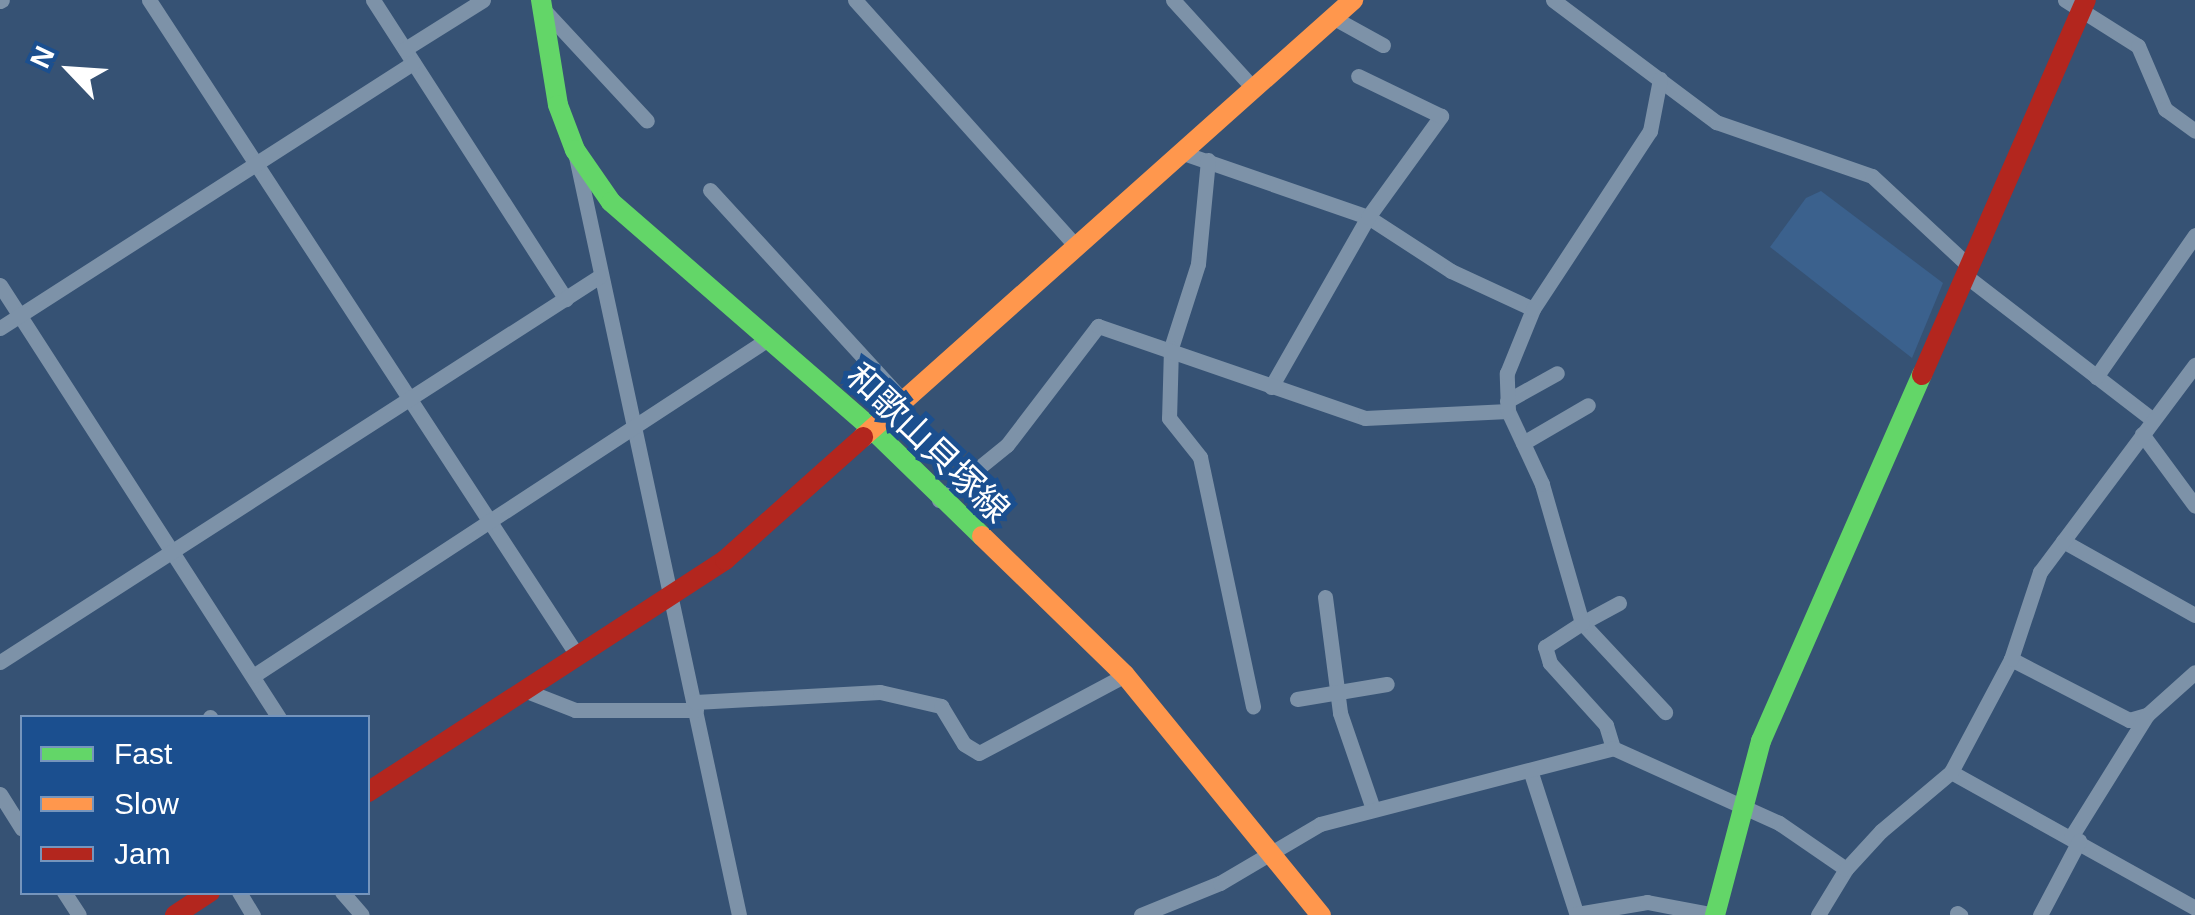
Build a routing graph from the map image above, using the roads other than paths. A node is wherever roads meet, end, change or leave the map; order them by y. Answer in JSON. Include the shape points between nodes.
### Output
{"nodes":[{"id":1,"x":149,"y":0,"type":"edge"},
{"id":2,"x":373,"y":0,"type":"edge"},
{"id":3,"x":483,"y":0,"type":"edge"},
{"id":4,"x":854,"y":0,"type":"edge"},
{"id":5,"x":1173,"y":0,"type":"edge"},
{"id":6,"x":1353,"y":0,"type":"edge"},
{"id":7,"x":1552,"y":0,"type":"edge"},
{"id":8,"x":2078,"y":3,"type":"edge"},
{"id":9,"x":542,"y":4,"type":"edge"},
{"id":10,"x":1334,"y":18,"type":"junction"},
{"id":11,"x":1382,"y":46,"type":"dead end"},
{"id":12,"x":409,"y":56,"type":"junction"},
{"id":13,"x":1358,"y":76,"type":"dead end"},
{"id":14,"x":1660,"y":78,"type":"junction"},
{"id":15,"x":1254,"y":89,"type":"junction"},
{"id":16,"x":647,"y":121,"type":"dead end"},
{"id":17,"x":2195,"y":131,"type":"edge"},
{"id":18,"x":575,"y":150,"type":"junction"},
{"id":19,"x":1183,"y":153,"type":"junction"},
{"id":20,"x":1208,"y":160,"type":"junction"},
{"id":21,"x":254,"y":165,"type":"junction"},
{"id":22,"x":710,"y":190,"type":"dead end"},
{"id":23,"x":1368,"y":218,"type":"junction"},
{"id":24,"x":2195,"y":235,"type":"edge"},
{"id":25,"x":1078,"y":247,"type":"junction"},
{"id":26,"x":1968,"y":272,"type":"junction"},
{"id":27,"x":600,"y":276,"type":"junction"},
{"id":28,"x":0,"y":285,"type":"edge"},
{"id":29,"x":566,"y":298,"type":"junction"},
{"id":30,"x":1533,"y":309,"type":"junction"},
{"id":31,"x":20,"y":315,"type":"junction"},
{"id":32,"x":0,"y":328,"type":"edge"},
{"id":33,"x":768,"y":338,"type":"junction"},
{"id":34,"x":1171,"y":348,"type":"junction"},
{"id":35,"x":2195,"y":365,"type":"edge"},
{"id":36,"x":1557,"y":373,"type":"dead end"},
{"id":37,"x":2096,"y":376,"type":"junction"},
{"id":38,"x":1272,"y":387,"type":"junction"},
{"id":39,"x":904,"y":402,"type":"junction"},
{"id":40,"x":411,"y":403,"type":"junction"},
{"id":41,"x":1588,"y":405,"type":"dead end"},
{"id":42,"x":1507,"y":406,"type":"junction"},
{"id":43,"x":2153,"y":420,"type":"junction"},
{"id":44,"x":635,"y":427,"type":"junction"},
{"id":45,"x":873,"y":430,"type":"junction"},
{"id":46,"x":2142,"y":434,"type":"junction"},
{"id":47,"x":1522,"y":443,"type":"junction"},
{"id":48,"x":939,"y":500,"type":"junction"},
{"id":49,"x":2195,"y":506,"type":"edge"},
{"id":50,"x":490,"y":523,"type":"junction"},
{"id":51,"x":2063,"y":541,"type":"junction"},
{"id":52,"x":173,"y":552,"type":"junction"},
{"id":53,"x":673,"y":592,"type":"junction"},
{"id":54,"x":1325,"y":597,"type":"dead end"},
{"id":55,"x":1619,"y":602,"type":"dead end"},
{"id":56,"x":2195,"y":615,"type":"edge"},
{"id":57,"x":1582,"y":622,"type":"junction"},
{"id":58,"x":577,"y":655,"type":"junction"},
{"id":59,"x":2011,"y":659,"type":"junction"},
{"id":60,"x":0,"y":662,"type":"edge"},
{"id":61,"x":2195,"y":672,"type":"edge"},
{"id":62,"x":1126,"y":675,"type":"junction"},
{"id":63,"x":252,"y":676,"type":"junction"},
{"id":64,"x":1388,"y":684,"type":"dead end"},
{"id":65,"x":1336,"y":689,"type":"junction"},
{"id":66,"x":524,"y":690,"type":"junction"},
{"id":67,"x":1298,"y":699,"type":"dead end"},
{"id":68,"x":696,"y":706,"type":"junction"},
{"id":69,"x":1253,"y":706,"type":"dead end"},
{"id":70,"x":1664,"y":712,"type":"dead end"},
{"id":71,"x":277,"y":715,"type":"edge"},
{"id":72,"x":2148,"y":715,"type":"junction"},
{"id":73,"x":1613,"y":748,"type":"junction"},
{"id":74,"x":1531,"y":772,"type":"junction"},
{"id":75,"x":1951,"y":772,"type":"junction"},
{"id":76,"x":370,"y":791,"type":"edge"},
{"id":77,"x":0,"y":794,"type":"edge"},
{"id":78,"x":1743,"y":807,"type":"junction"},
{"id":79,"x":1373,"y":809,"type":"junction"},
{"id":80,"x":20,"y":826,"type":"edge"},
{"id":81,"x":2075,"y":839,"type":"junction"},
{"id":82,"x":1270,"y":852,"type":"junction"},
{"id":83,"x":1846,"y":868,"type":"junction"},
{"id":84,"x":206,"y":895,"type":"edge"},
{"id":85,"x":345,"y":895,"type":"edge"},
{"id":86,"x":2195,"y":908,"type":"edge"},
{"id":87,"x":1171,"y":910,"type":"edge"},
{"id":88,"x":176,"y":915,"type":"edge"},
{"id":89,"x":362,"y":915,"type":"edge"},
{"id":90,"x":738,"y":915,"type":"edge"},
{"id":91,"x":1141,"y":915,"type":"edge"},
{"id":92,"x":1321,"y":915,"type":"edge"},
{"id":93,"x":1577,"y":915,"type":"edge"},
{"id":94,"x":1715,"y":915,"type":"edge"},
{"id":95,"x":1818,"y":915,"type":"edge"},
{"id":96,"x":2040,"y":915,"type":"edge"}],
"edges":[{"from":1,"to":21,"type":"street"},
{"from":2,"to":12,"type":"street"},
{"from":3,"to":12,"type":"street"},
{"from":4,"to":25,"type":"street"},
{"from":5,"to":15,"type":"street"},
{"from":6,"to":10,"type":"street"},
{"from":7,"to":14,"type":"street"},
{"from":8,"to":17,"type":"street","via":[[2138,46],[2165,109]]},
{"from":8,"to":26,"type":"street"},
{"from":9,"to":16,"type":"street"},
{"from":9,"to":18,"type":"street","name":"和歌山貝塚線","via":[[558,104]]},
{"from":10,"to":11,"type":"street"},
{"from":10,"to":15,"type":"street"},
{"from":12,"to":21,"type":"street"},
{"from":12,"to":29,"type":"street"},
{"from":13,"to":23,"type":"street","via":[[1442,116]]},
{"from":14,"to":26,"type":"street","via":[[1728,127],[1832,157],[1872,176]]},
{"from":14,"to":30,"type":"street","via":[[1650,131]]},
{"from":15,"to":19,"type":"street"},
{"from":18,"to":27,"type":"street"},
{"from":18,"to":33,"type":"street","name":"和歌山貝塚線","via":[[612,202]]},
{"from":19,"to":20,"type":"street"},
{"from":19,"to":25,"type":"street"},
{"from":20,"to":23,"type":"street"},
{"from":20,"to":34,"type":"street","via":[[1198,264]]},
{"from":21,"to":31,"type":"street"},
{"from":21,"to":40,"type":"street"},
{"from":22,"to":39,"type":"street"},
{"from":23,"to":30,"type":"street","via":[[1451,272]]},
{"from":23,"to":38,"type":"street"},
{"from":24,"to":37,"type":"street"},
{"from":25,"to":39,"type":"street"},
{"from":26,"to":37,"type":"street"},
{"from":26,"to":78,"type":"street","via":[[1810,622],[1761,742]]},
{"from":27,"to":29,"type":"street"},
{"from":27,"to":44,"type":"street"},
{"from":28,"to":31,"type":"street"},
{"from":29,"to":40,"type":"street"},
{"from":30,"to":42,"type":"street","via":[[1508,373]]},
{"from":31,"to":32,"type":"street"},
{"from":31,"to":52,"type":"street"},
{"from":33,"to":44,"type":"street"},
{"from":33,"to":45,"type":"street","name":"和歌山貝塚線"},
{"from":34,"to":38,"type":"street"},
{"from":34,"to":48,"type":"street","via":[[1098,326],[1006,445]]},
{"from":34,"to":69,"type":"street","via":[[1169,418],[1200,457]]},
{"from":35,"to":43,"type":"street"},
{"from":36,"to":42,"type":"street"},
{"from":37,"to":43,"type":"street"},
{"from":38,"to":42,"type":"street","via":[[1365,418]]},
{"from":39,"to":45,"type":"street"},
{"from":40,"to":50,"type":"street"},
{"from":40,"to":52,"type":"street"},
{"from":41,"to":47,"type":"street"},
{"from":42,"to":47,"type":"street"},
{"from":43,"to":46,"type":"street"},
{"from":44,"to":50,"type":"street"},
{"from":44,"to":53,"type":"street"},
{"from":45,"to":48,"type":"street","name":"和歌山貝塚線"},
{"from":45,"to":53,"type":"street","via":[[725,560]]},
{"from":46,"to":49,"type":"street"},
{"from":46,"to":51,"type":"street"},
{"from":47,"to":57,"type":"street","via":[[1542,484]]},
{"from":48,"to":62,"type":"street","name":"和歌山貝塚線"},
{"from":50,"to":58,"type":"street"},
{"from":50,"to":63,"type":"street"},
{"from":51,"to":56,"type":"street"},
{"from":51,"to":59,"type":"street","via":[[2040,572]]},
{"from":52,"to":60,"type":"street"},
{"from":52,"to":63,"type":"street"},
{"from":53,"to":58,"type":"street"},
{"from":53,"to":68,"type":"street"},
{"from":54,"to":65,"type":"street"},
{"from":55,"to":57,"type":"street"},
{"from":57,"to":70,"type":"street"},
{"from":57,"to":73,"type":"street","via":[[1545,648],[1550,663],[1606,726]]},
{"from":58,"to":66,"type":"street"},
{"from":59,"to":72,"type":"street","via":[[2115,718]]},
{"from":59,"to":75,"type":"street"},
{"from":61,"to":72,"type":"street"},
{"from":62,"to":68,"type":"street","via":[[979,752],[964,744],[941,706],[880,692]]},
{"from":62,"to":82,"type":"street","name":"和歌山貝塚線"},
{"from":63,"to":71,"type":"street"},
{"from":64,"to":65,"type":"street"},
{"from":65,"to":67,"type":"street"},
{"from":65,"to":79,"type":"street"},
{"from":66,"to":68,"type":"street","via":[[575,710]]},
{"from":66,"to":76,"type":"street"},
{"from":68,"to":90,"type":"street"},
{"from":72,"to":81,"type":"street"},
{"from":73,"to":74,"type":"street"},
{"from":73,"to":78,"type":"street"},
{"from":74,"to":79,"type":"street"},
{"from":74,"to":93,"type":"street"},
{"from":75,"to":81,"type":"street"},
{"from":75,"to":83,"type":"street"},
{"from":77,"to":80,"type":"street"},
{"from":78,"to":83,"type":"street","via":[[1779,822]]},
{"from":78,"to":94,"type":"street"},
{"from":79,"to":82,"type":"street","via":[[1320,824]]},
{"from":81,"to":86,"type":"street"},
{"from":81,"to":96,"type":"street"},
{"from":82,"to":87,"type":"street"},
{"from":82,"to":92,"type":"street","name":"和歌山貝塚線"},
{"from":83,"to":95,"type":"street"},
{"from":84,"to":88,"type":"street"},
{"from":85,"to":89,"type":"street"},
{"from":87,"to":91,"type":"street"},
{"from":93,"to":94,"type":"street","via":[[1647,902]]}]}
